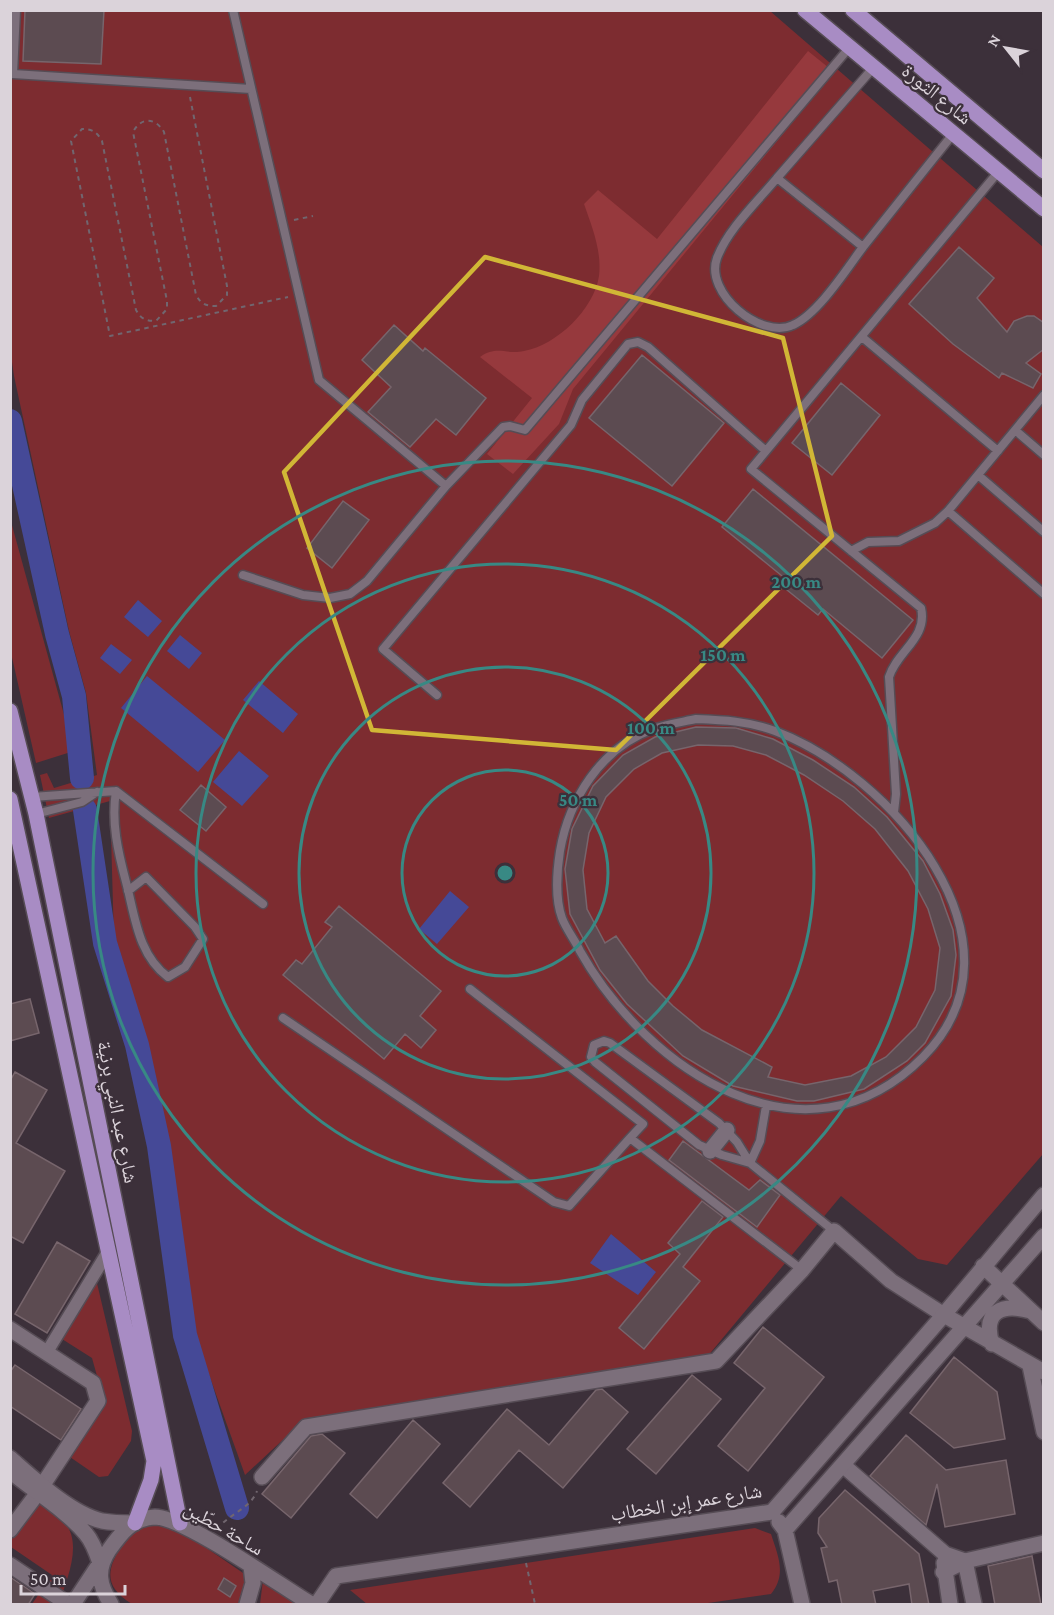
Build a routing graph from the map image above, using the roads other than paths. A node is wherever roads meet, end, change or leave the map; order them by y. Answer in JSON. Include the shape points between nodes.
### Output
{"nodes":[{"id":1,"x":16,"y":10,"type":"edge"},
{"id":2,"x":233,"y":10,"type":"edge"},
{"id":3,"x":805,"y":10,"type":"edge"},
{"id":4,"x":853,"y":10,"type":"edge"},
{"id":5,"x":849,"y":48,"type":"junction"},
{"id":6,"x":873,"y":68,"type":"junction"},
{"id":7,"x":251,"y":89,"type":"junction"},
{"id":8,"x":953,"y":134,"type":"junction"},
{"id":9,"x":999,"y":171,"type":"junction"},
{"id":10,"x":1044,"y":171,"type":"edge"},
{"id":11,"x":777,"y":178,"type":"junction"},
{"id":12,"x":1044,"y":208,"type":"edge"},
{"id":13,"x":863,"y":248,"type":"junction"},
{"id":14,"x":862,"y":336,"type":"junction"},
{"id":15,"x":1044,"y":395,"type":"edge"},
{"id":16,"x":1015,"y":430,"type":"junction"},
{"id":17,"x":766,"y":451,"type":"junction"},
{"id":18,"x":998,"y":451,"type":"junction"},
{"id":19,"x":1044,"y":455,"type":"edge"},
{"id":20,"x":978,"y":475,"type":"junction"},
{"id":21,"x":446,"y":486,"type":"junction"},
{"id":22,"x":948,"y":511,"type":"junction"},
{"id":23,"x":1044,"y":532,"type":"edge"},
{"id":24,"x":851,"y":551,"type":"junction"},
{"id":25,"x":243,"y":575,"type":"dead end"},
{"id":26,"x":1044,"y":594,"type":"edge"},
{"id":27,"x":437,"y":696,"type":"dead end"},
{"id":28,"x":10,"y":711,"type":"edge"},
{"id":29,"x":116,"y":790,"type":"junction"},
{"id":30,"x":98,"y":791,"type":"junction"},
{"id":31,"x":32,"y":797,"type":"junction"},
{"id":32,"x":10,"y":799,"type":"edge"},
{"id":33,"x":894,"y":812,"type":"junction"},
{"id":34,"x":36,"y":814,"type":"junction"},
{"id":35,"x":128,"y":891,"type":"junction"},
{"id":36,"x":263,"y":904,"type":"dead end"},
{"id":37,"x":470,"y":989,"type":"dead end"},
{"id":38,"x":283,"y":1018,"type":"dead end"},
{"id":39,"x":766,"y":1106,"type":"junction"},
{"id":40,"x":727,"y":1130,"type":"junction"},
{"id":41,"x":630,"y":1138,"type":"junction"},
{"id":42,"x":710,"y":1151,"type":"junction"},
{"id":43,"x":750,"y":1163,"type":"junction"},
{"id":44,"x":1044,"y":1195,"type":"edge"},
{"id":45,"x":834,"y":1231,"type":"junction"},
{"id":46,"x":1044,"y":1236,"type":"edge"},
{"id":47,"x":109,"y":1250,"type":"junction"},
{"id":48,"x":983,"y":1266,"type":"junction"},
{"id":49,"x":802,"y":1270,"type":"junction"},
{"id":50,"x":1002,"y":1283,"type":"junction"},
{"id":51,"x":944,"y":1315,"type":"junction"},
{"id":52,"x":1039,"y":1317,"type":"edge"},
{"id":53,"x":964,"y":1328,"type":"junction"},
{"id":54,"x":10,"y":1329,"type":"edge"},
{"id":55,"x":992,"y":1344,"type":"junction"},
{"id":56,"x":47,"y":1352,"type":"junction"},
{"id":57,"x":1037,"y":1369,"type":"edge"},
{"id":58,"x":1044,"y":1431,"type":"edge"},
{"id":59,"x":10,"y":1458,"type":"edge"},
{"id":60,"x":844,"y":1466,"type":"junction"},
{"id":61,"x":10,"y":1471,"type":"edge"},
{"id":62,"x":262,"y":1477,"type":"road end"},
{"id":63,"x":40,"y":1490,"type":"junction"},
{"id":64,"x":772,"y":1512,"type":"junction"},
{"id":65,"x":135,"y":1523,"type":"junction"},
{"id":66,"x":180,"y":1523,"type":"junction"},
{"id":67,"x":10,"y":1530,"type":"edge"},
{"id":68,"x":785,"y":1530,"type":"junction"},
{"id":69,"x":1044,"y":1543,"type":"edge"},
{"id":70,"x":945,"y":1554,"type":"junction"},
{"id":71,"x":965,"y":1561,"type":"junction"},
{"id":72,"x":100,"y":1563,"type":"junction"},
{"id":73,"x":10,"y":1565,"type":"edge"},
{"id":74,"x":251,"y":1566,"type":"junction"},
{"id":75,"x":943,"y":1572,"type":"junction"},
{"id":76,"x":68,"y":1605,"type":"edge"},
{"id":77,"x":73,"y":1605,"type":"edge"},
{"id":78,"x":111,"y":1605,"type":"edge"},
{"id":79,"x":247,"y":1605,"type":"edge"},
{"id":80,"x":310,"y":1605,"type":"edge"},
{"id":81,"x":317,"y":1605,"type":"edge"},
{"id":82,"x":802,"y":1605,"type":"edge"},
{"id":83,"x":950,"y":1605,"type":"edge"},
{"id":84,"x":974,"y":1605,"type":"edge"}],
"edges":[{"from":1,"to":7,"type":"lane","via":[[14,74]]},
{"from":2,"to":7,"type":"lane"},
{"from":3,"to":5,"type":"main road","name":"شارع الثورة"},
{"from":4,"to":10,"type":"main road","name":"شارع الثورة"},
{"from":5,"to":6,"type":"main road","name":"شارع الثورة"},
{"from":5,"to":21,"type":"lane","via":[[525,430],[503,427]]},
{"from":6,"to":8,"type":"main road","name":"شارع الثورة"},
{"from":6,"to":11,"type":"lane"},
{"from":7,"to":21,"type":"lane","via":[[319,380]]},
{"from":8,"to":9,"type":"main road","name":"شارع الثورة"},
{"from":8,"to":13,"type":"lane"},
{"from":9,"to":12,"type":"main road","name":"شارع الثورة"},
{"from":9,"to":14,"type":"lane"},
{"from":11,"to":13,"type":"lane"},
{"from":11,"to":13,"type":"lane","via":[[735,229],[716,260],[718,285],[742,312],[775,329],[793,325],[824,298]]},
{"from":14,"to":17,"type":"lane"},
{"from":14,"to":18,"type":"lane"},
{"from":15,"to":16,"type":"lane"},
{"from":16,"to":18,"type":"lane"},
{"from":16,"to":19,"type":"lane"},
{"from":17,"to":24,"type":"lane","via":[[751,469]]},
{"from":17,"to":27,"type":"lane","via":[[648,347],[638,342],[628,344],[582,400],[572,425],[382,649]]},
{"from":18,"to":20,"type":"lane"},
{"from":20,"to":22,"type":"lane"},
{"from":20,"to":23,"type":"lane"},
{"from":21,"to":25,"type":"lane","via":[[367,581],[350,594],[330,598],[303,595]]},
{"from":22,"to":24,"type":"lane","via":[[899,541],[868,542]]},
{"from":22,"to":26,"type":"lane"},
{"from":24,"to":33,"type":"lane","via":[[921,608],[923,617],[916,637],[892,667],[889,677]]},
{"from":28,"to":31,"type":"main road","name":"شارع عبد النبي برنية"},
{"from":29,"to":30,"type":"lane"},
{"from":29,"to":35,"type":"lane","via":[[116,841]]},
{"from":29,"to":36,"type":"lane"},
{"from":30,"to":31,"type":"lane"},
{"from":30,"to":34,"type":"lane","via":[[82,801]]},
{"from":31,"to":34,"type":"main road","name":"شارع عبد النبي برنية"},
{"from":32,"to":47,"type":"main road","name":"شارع عبد النبي برنية"},
{"from":33,"to":39,"type":"lane","via":[[930,857],[952,899],[966,946],[960,997],[938,1042],[902,1078],[860,1101],[804,1111]]},
{"from":33,"to":39,"type":"lane","via":[[859,781],[776,731],[737,720],[696,719],[652,729],[618,749],[585,782],[564,825],[557,869],[562,917],[596,978],[625,1015],[678,1062],[731,1095]]},
{"from":34,"to":66,"type":"main road","name":"شارع عبد النبي برنية"},
{"from":35,"to":35,"type":"lane","via":[[146,951],[157,968],[168,977],[185,967],[203,939],[195,927],[146,877]]},
{"from":37,"to":41,"type":"lane","via":[[643,1124]]},
{"from":38,"to":41,"type":"lane","via":[[554,1202],[569,1206]]},
{"from":39,"to":43,"type":"lane","via":[[760,1141]]},
{"from":40,"to":42,"type":"main road"},
{"from":40,"to":42,"type":"lane","via":[[610,1043],[594,1045],[591,1057],[595,1062]]},
{"from":40,"to":43,"type":"lane"},
{"from":41,"to":49,"type":"lane"},
{"from":42,"to":43,"type":"lane"},
{"from":43,"to":45,"type":"lane"},
{"from":44,"to":48,"type":"main road","name":"شارع عمر إبن الخطاب"},
{"from":45,"to":49,"type":"main road"},
{"from":45,"to":51,"type":"main road","via":[[891,1281]]},
{"from":46,"to":50,"type":"main road"},
{"from":47,"to":56,"type":"street"},
{"from":47,"to":65,"type":"main road","name":"شارع عبد النبي برنية","via":[[154,1461]]},
{"from":48,"to":50,"type":"main road"},
{"from":48,"to":51,"type":"main road","name":"شارع عمر إبن الخطاب"},
{"from":49,"to":62,"type":"main road","via":[[716,1361],[306,1427]]},
{"from":50,"to":52,"type":"main road"},
{"from":50,"to":53,"type":"main road"},
{"from":51,"to":53,"type":"main road"},
{"from":51,"to":64,"type":"main road","name":"شارع عمر إبن الخطاب"},
{"from":52,"to":55,"type":"main road","via":[[1014,1306],[1001,1308],[987,1329]]},
{"from":53,"to":55,"type":"main road"},
{"from":53,"to":60,"type":"main road"},
{"from":54,"to":56,"type":"main road"},
{"from":55,"to":57,"type":"main road"},
{"from":56,"to":63,"type":"main road","via":[[93,1383],[98,1401]]},
{"from":57,"to":58,"type":"main road"},
{"from":59,"to":63,"type":"main road"},
{"from":60,"to":68,"type":"main road"},
{"from":60,"to":70,"type":"main road"},
{"from":61,"to":63,"type":"main road"},
{"from":63,"to":65,"type":"main road","name":"ساحة حطّين","via":[[100,1521]]},
{"from":63,"to":67,"type":"main road"},
{"from":63,"to":72,"type":"main road","via":[[87,1535]]},
{"from":64,"to":68,"type":"main road"},
{"from":64,"to":81,"type":"main road","name":"شارع عمر إبن الخطاب","via":[[336,1576]]},
{"from":65,"to":66,"type":"main road","name":"ساحة حطّين","via":[[154,1517]]},
{"from":65,"to":72,"type":"main road","via":[[123,1529]]},
{"from":66,"to":74,"type":"main road","name":"ساحة حطّين"},
{"from":68,"to":82,"type":"main road"},
{"from":69,"to":71,"type":"main road"},
{"from":70,"to":71,"type":"main road"},
{"from":70,"to":75,"type":"main road"},
{"from":71,"to":75,"type":"main road"},
{"from":71,"to":84,"type":"main road"},
{"from":72,"to":77,"type":"main road"},
{"from":72,"to":78,"type":"main road","via":[[100,1579]]},
{"from":73,"to":76,"type":"main road"},
{"from":74,"to":79,"type":"main road","via":[[253,1583]]},
{"from":74,"to":80,"type":"main road","name":"ساحة حطّين"},
{"from":75,"to":83,"type":"main road"}]}
